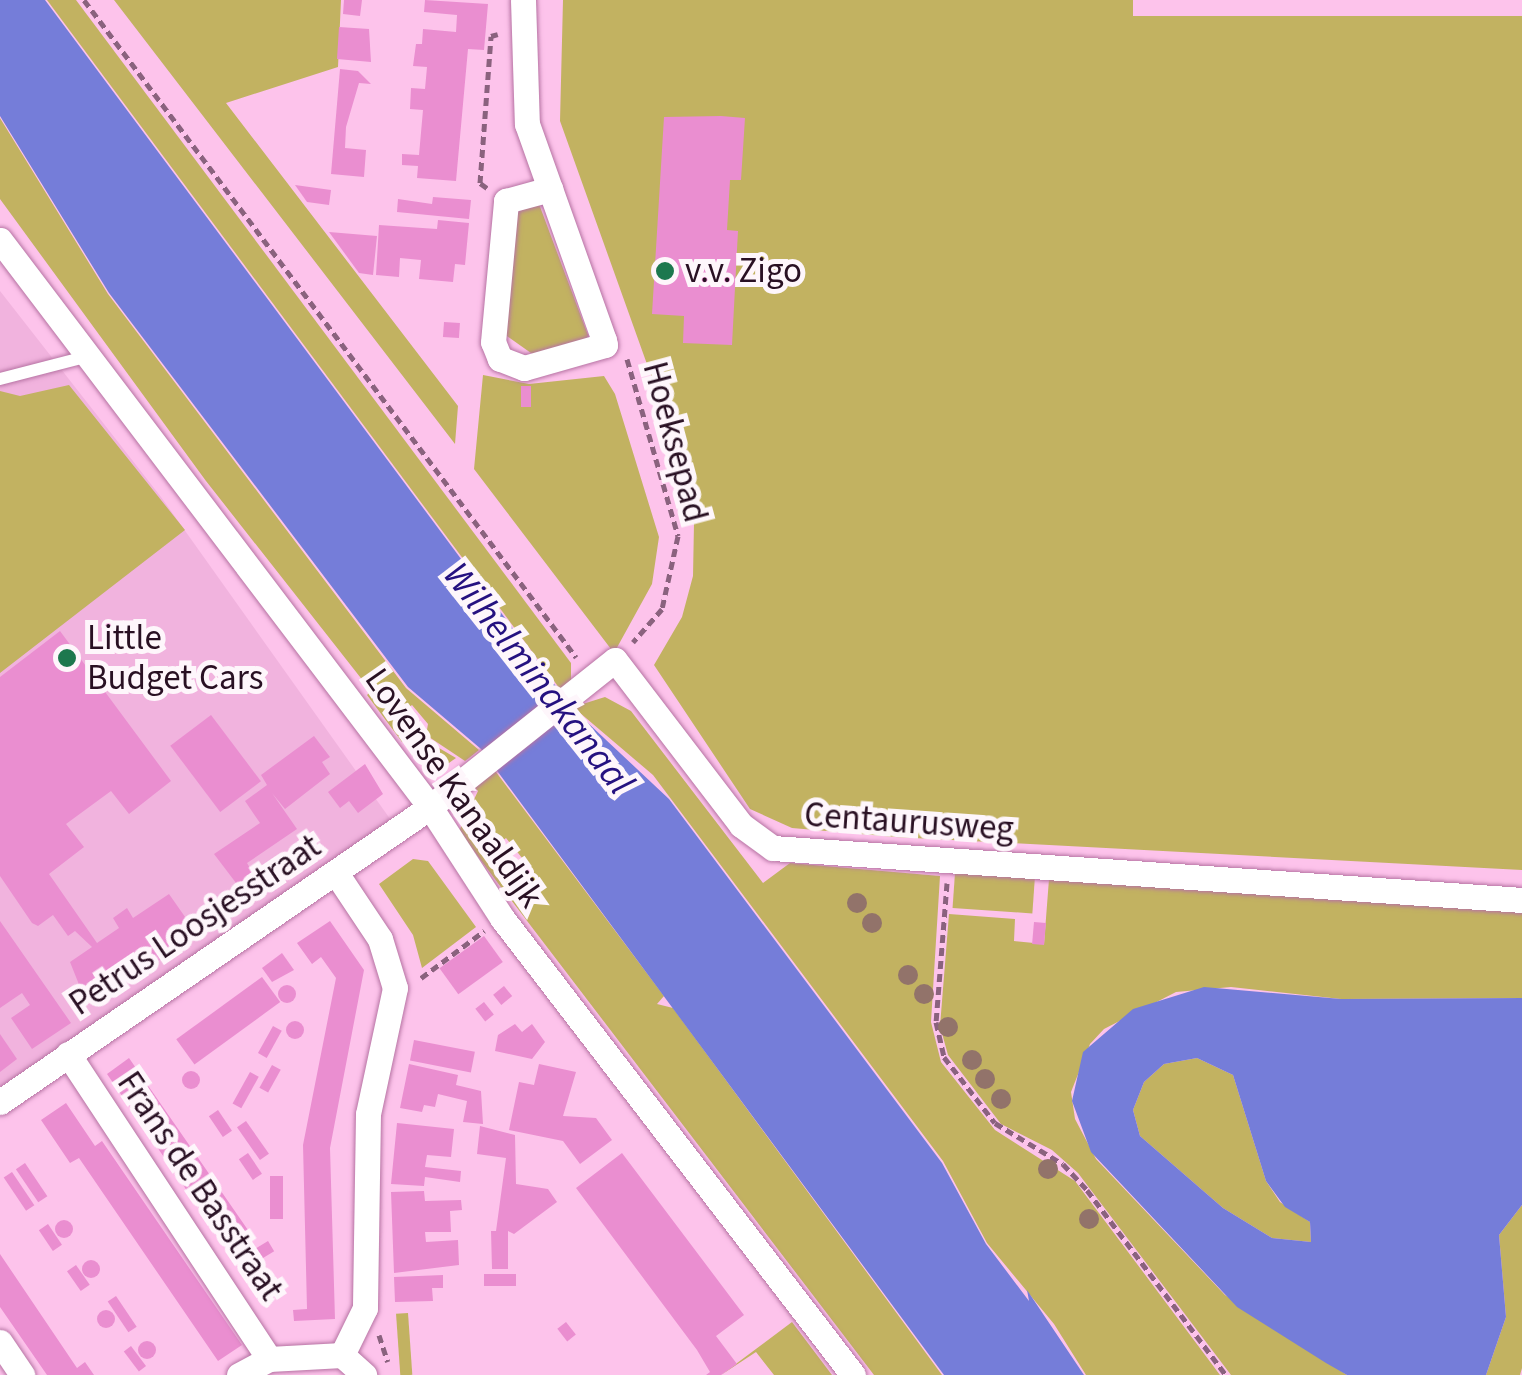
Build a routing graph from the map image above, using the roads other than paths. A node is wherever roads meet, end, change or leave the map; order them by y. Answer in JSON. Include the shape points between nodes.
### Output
{"nodes":[{"id":1,"x":522,"y":13,"type":"edge"},
{"id":2,"x":550,"y":189,"type":"junction"},
{"id":3,"x":0,"y":240,"type":"edge"},
{"id":4,"x":89,"y":356,"type":"junction"},
{"id":5,"x":0,"y":379,"type":"edge"},
{"id":6,"x":430,"y":807,"type":"junction"},
{"id":7,"x":336,"y":872,"type":"junction"},
{"id":8,"x":1522,"y":900,"type":"edge"},
{"id":9,"x":68,"y":1054,"type":"junction"},
{"id":10,"x":0,"y":1102,"type":"edge"},
{"id":11,"x":0,"y":1342,"type":"edge"},
{"id":12,"x":342,"y":1355,"type":"junction"},
{"id":13,"x":269,"y":1359,"type":"junction"},
{"id":14,"x":22,"y":1375,"type":"edge"},
{"id":15,"x":240,"y":1375,"type":"edge"},
{"id":16,"x":364,"y":1375,"type":"edge"},
{"id":17,"x":853,"y":1375,"type":"edge"}],
"edges":[{"from":1,"to":2,"type":"street","via":[[527,124]]},
{"from":2,"to":2,"type":"street","via":[[604,340],[602,350],[524,368],[495,352],[506,202]]},
{"from":3,"to":4,"type":"street","name":"Lovense Kanaaldijk"},
{"from":4,"to":5,"type":"lane"},
{"from":4,"to":6,"type":"street","name":"Lovense Kanaaldijk"},
{"from":6,"to":7,"type":"street","name":"Petrus Loosjesstraat"},
{"from":6,"to":8,"type":"street","name":"Centaurusweg","via":[[616,660],[742,824],[773,848]]},
{"from":6,"to":17,"type":"street","name":"Lovense Kanaaldijk","via":[[502,918]]},
{"from":7,"to":9,"type":"street","name":"Petrus Loosjesstraat"},
{"from":7,"to":12,"type":"street","via":[[380,939],[395,988],[368,1114],[365,1308]]},
{"from":9,"to":10,"type":"street","name":"Petrus Loosjesstraat"},
{"from":9,"to":13,"type":"street","name":"Frans de Basstraat"},
{"from":11,"to":14,"type":"street"},
{"from":12,"to":13,"type":"street"},
{"from":12,"to":16,"type":"street"},
{"from":13,"to":15,"type":"street"}]}
